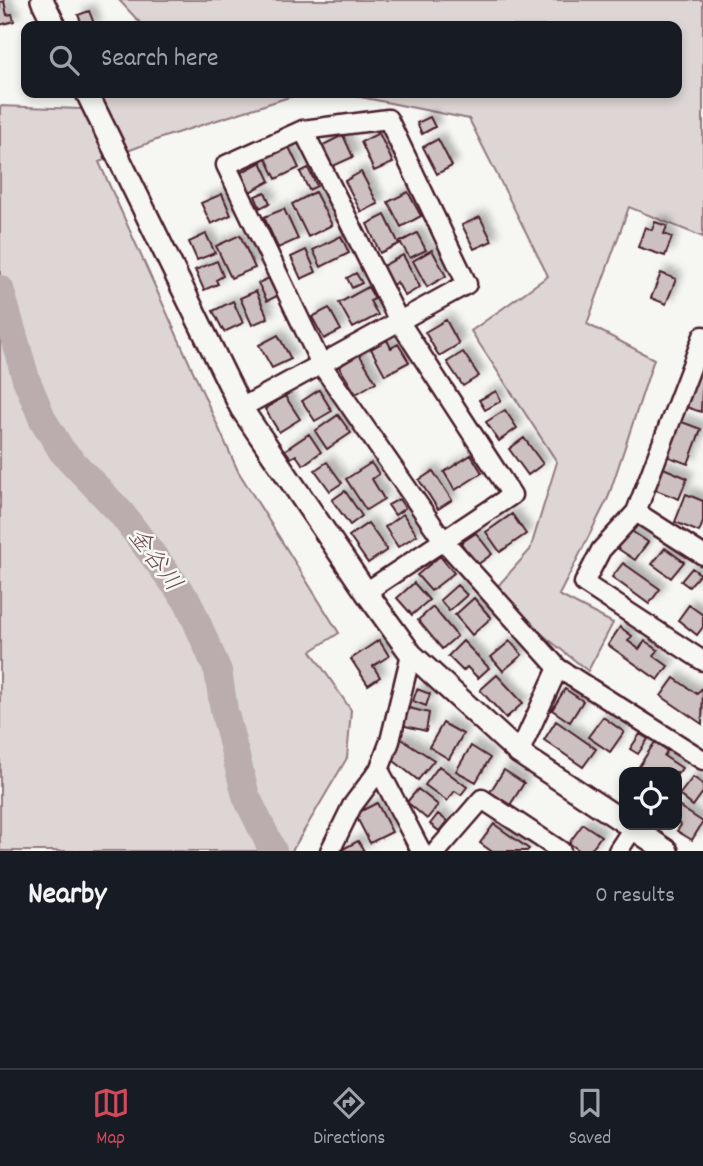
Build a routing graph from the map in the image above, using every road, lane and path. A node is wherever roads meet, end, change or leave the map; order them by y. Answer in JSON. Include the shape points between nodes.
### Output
{"nodes":[{"id":1,"x":42,"y":0,"type":"edge"},
{"id":2,"x":52,"y":21,"type":"edge"},
{"id":3,"x":89,"y":98,"type":"edge"},
{"id":4,"x":303,"y":130,"type":"junction"},
{"id":5,"x":399,"y":321,"type":"junction"},
{"id":6,"x":703,"y":336,"type":"edge"},
{"id":7,"x":699,"y":356,"type":"edge"},
{"id":8,"x":321,"y":364,"type":"junction"},
{"id":9,"x":241,"y":408,"type":"junction"},
{"id":10,"x":636,"y":512,"type":"junction"},
{"id":11,"x":443,"y":540,"type":"junction"},
{"id":12,"x":703,"y":555,"type":"edge"},
{"id":13,"x":366,"y":593,"type":"junction"},
{"id":14,"x":411,"y":654,"type":"junction"},
{"id":15,"x":703,"y":661,"type":"edge"},
{"id":16,"x":558,"y":668,"type":"junction"},
{"id":17,"x":519,"y":753,"type":"junction"},
{"id":18,"x":703,"y":760,"type":"edge"},
{"id":19,"x":379,"y":770,"type":"junction"},
{"id":20,"x":619,"y":819,"type":"edge"},
{"id":21,"x":626,"y":830,"type":"edge"},
{"id":22,"x":636,"y":830,"type":"edge"},
{"id":23,"x":330,"y":851,"type":"edge"},
{"id":24,"x":421,"y":851,"type":"edge"},
{"id":25,"x":437,"y":851,"type":"edge"},
{"id":26,"x":561,"y":851,"type":"edge"},
{"id":27,"x":618,"y":851,"type":"edge"},
{"id":28,"x":667,"y":851,"type":"edge"}],
"edges":[{"from":1,"to":2,"type":"street"},
{"from":3,"to":9,"type":"street"},
{"from":4,"to":5,"type":"street"},
{"from":4,"to":5,"type":"street","via":[[388,119],[467,284]]},
{"from":4,"to":8,"type":"street","via":[[226,165]]},
{"from":5,"to":8,"type":"street"},
{"from":5,"to":11,"type":"street","via":[[512,495]]},
{"from":6,"to":7,"type":"street"},
{"from":7,"to":10,"type":"street"},
{"from":8,"to":9,"type":"street"},
{"from":8,"to":11,"type":"street"},
{"from":9,"to":13,"type":"street"},
{"from":10,"to":12,"type":"street"},
{"from":10,"to":15,"type":"street","via":[[601,550],[584,583]]},
{"from":11,"to":13,"type":"street"},
{"from":11,"to":16,"type":"street"},
{"from":13,"to":14,"type":"street"},
{"from":14,"to":17,"type":"street"},
{"from":14,"to":19,"type":"street"},
{"from":16,"to":17,"type":"street"},
{"from":16,"to":18,"type":"street"},
{"from":17,"to":20,"type":"street"},
{"from":19,"to":23,"type":"street","via":[[352,806]]},
{"from":19,"to":24,"type":"street"},
{"from":21,"to":27,"type":"street"},
{"from":22,"to":28,"type":"street"},
{"from":25,"to":26,"type":"street","via":[[482,799]]}]}
